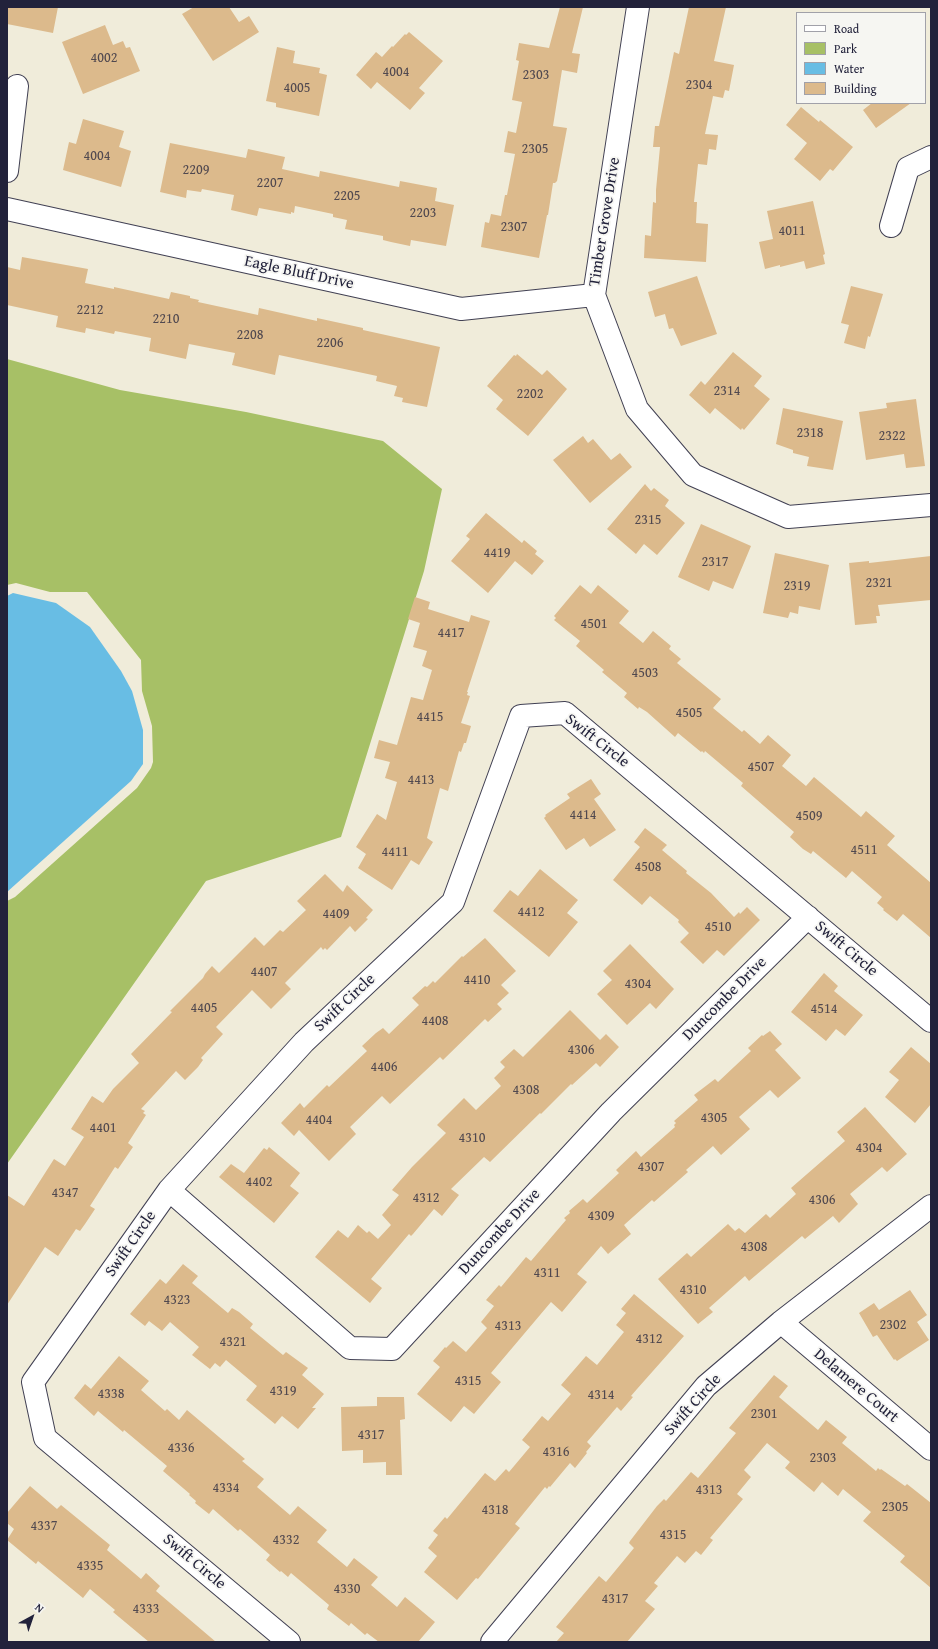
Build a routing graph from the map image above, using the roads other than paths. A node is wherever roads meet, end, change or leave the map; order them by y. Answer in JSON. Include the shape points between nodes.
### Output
{"nodes":[{"id":1,"x":638,"y":7,"type":"edge"},
{"id":2,"x":17,"y":86,"type":"dead end"},
{"id":3,"x":931,"y":157,"type":"edge"},
{"id":4,"x":7,"y":170,"type":"edge"},
{"id":5,"x":7,"y":209,"type":"edge"},
{"id":6,"x":891,"y":226,"type":"dead end"},
{"id":7,"x":594,"y":295,"type":"junction"},
{"id":8,"x":931,"y":505,"type":"edge"},
{"id":9,"x":808,"y":917,"type":"junction"},
{"id":10,"x":931,"y":1021,"type":"edge"},
{"id":11,"x":169,"y":1190,"type":"junction"},
{"id":12,"x":931,"y":1206,"type":"edge"},
{"id":13,"x":781,"y":1322,"type":"junction"},
{"id":14,"x":931,"y":1449,"type":"edge"},
{"id":15,"x":289,"y":1642,"type":"edge"},
{"id":16,"x":492,"y":1642,"type":"edge"}],
"edges":[{"from":1,"to":7,"type":"street","name":"Timber Grove Drive"},
{"from":2,"to":4,"type":"street"},
{"from":3,"to":6,"type":"street","via":[[908,168]]},
{"from":5,"to":7,"type":"street","name":"Eagle Bluff Drive","via":[[461,309]]},
{"from":7,"to":8,"type":"street","name":"Timber Grove Drive","via":[[637,409],[693,475],[788,517]]},
{"from":9,"to":10,"type":"street","name":"Swift Circle"},
{"from":9,"to":11,"type":"street","name":"Duncombe Drive","via":[[611,1112],[392,1348],[350,1348]]},
{"from":9,"to":11,"type":"street","name":"Swift Circle","via":[[565,712],[521,716],[453,902],[304,1042]]},
{"from":11,"to":15,"type":"street","name":"Swift Circle","via":[[33,1382],[46,1438]]},
{"from":12,"to":13,"type":"street","name":"Swift Circle"},
{"from":13,"to":14,"type":"street","name":"Delamere Court"},
{"from":13,"to":16,"type":"street","name":"Swift Circle","via":[[706,1386]]}]}
